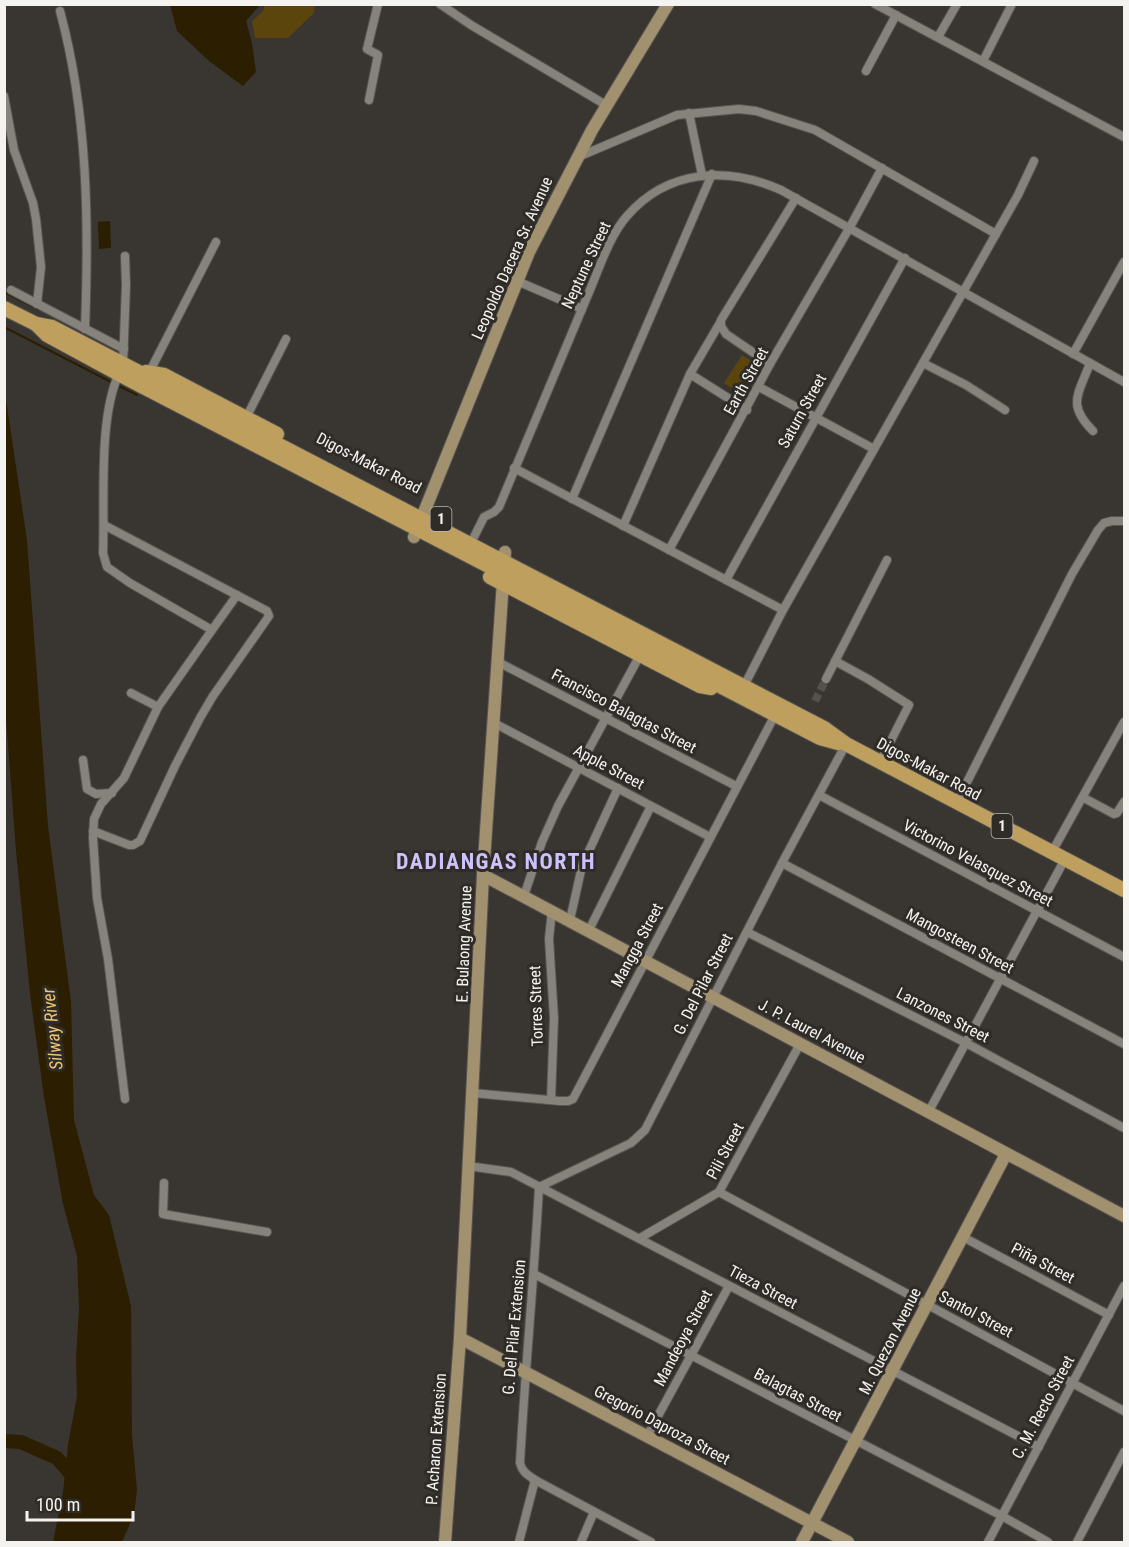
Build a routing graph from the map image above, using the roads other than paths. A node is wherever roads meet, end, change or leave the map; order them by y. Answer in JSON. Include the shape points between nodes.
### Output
{"nodes":[{"id":1,"x":378,"y":4,"type":"edge"},
{"id":2,"x":440,"y":4,"type":"edge"},
{"id":3,"x":668,"y":4,"type":"edge"},
{"id":4,"x":875,"y":4,"type":"edge"},
{"id":5,"x":957,"y":4,"type":"edge"},
{"id":6,"x":1012,"y":4,"type":"edge"},
{"id":7,"x":60,"y":11,"type":"dead end"},
{"id":8,"x":896,"y":15,"type":"junction"},
{"id":9,"x":938,"y":37,"type":"junction"},
{"id":10,"x":983,"y":61,"type":"junction"},
{"id":11,"x":866,"y":71,"type":"dead end"},
{"id":12,"x":4,"y":96,"type":"edge"},
{"id":13,"x":369,"y":100,"type":"dead end"},
{"id":14,"x":606,"y":105,"type":"junction"},
{"id":15,"x":689,"y":113,"type":"junction"},
{"id":16,"x":1125,"y":137,"type":"edge"},
{"id":17,"x":577,"y":158,"type":"junction"},
{"id":18,"x":1034,"y":161,"type":"dead end"},
{"id":19,"x":882,"y":168,"type":"junction"},
{"id":20,"x":712,"y":174,"type":"junction"},
{"id":21,"x":702,"y":175,"type":"junction"},
{"id":22,"x":796,"y":198,"type":"junction"},
{"id":23,"x":850,"y":227,"type":"junction"},
{"id":24,"x":996,"y":234,"type":"junction"},
{"id":25,"x":216,"y":242,"type":"dead end"},
{"id":26,"x":125,"y":256,"type":"dead end"},
{"id":27,"x":905,"y":258,"type":"junction"},
{"id":28,"x":1125,"y":262,"type":"edge"},
{"id":29,"x":517,"y":281,"type":"junction"},
{"id":30,"x":11,"y":290,"type":"dead end"},
{"id":31,"x":963,"y":292,"type":"junction"},
{"id":32,"x":37,"y":304,"type":"junction"},
{"id":33,"x":4,"y":308,"type":"edge"},
{"id":34,"x":582,"y":309,"type":"junction"},
{"id":35,"x":721,"y":320,"type":"junction"},
{"id":36,"x":85,"y":329,"type":"junction"},
{"id":37,"x":286,"y":339,"type":"dead end"},
{"id":38,"x":124,"y":349,"type":"junction"},
{"id":39,"x":1073,"y":354,"type":"junction"},
{"id":40,"x":923,"y":363,"type":"junction"},
{"id":41,"x":1090,"y":363,"type":"junction"},
{"id":42,"x":770,"y":364,"type":"junction"},
{"id":43,"x":131,"y":372,"type":"junction"},
{"id":44,"x":690,"y":374,"type":"junction"},
{"id":45,"x":1125,"y":382,"type":"edge"},
{"id":46,"x":759,"y":387,"type":"junction"},
{"id":47,"x":1005,"y":410,"type":"dead end"},
{"id":48,"x":747,"y":411,"type":"junction"},
{"id":49,"x":246,"y":418,"type":"junction"},
{"id":50,"x":816,"y":418,"type":"junction"},
{"id":51,"x":1093,"y":431,"type":"dead end"},
{"id":52,"x":874,"y":449,"type":"junction"},
{"id":53,"x":514,"y":468,"type":"junction"},
{"id":54,"x":572,"y":499,"type":"junction"},
{"id":55,"x":425,"y":511,"type":"junction"},
{"id":56,"x":1125,"y":521,"type":"edge"},
{"id":57,"x":104,"y":525,"type":"junction"},
{"id":58,"x":623,"y":526,"type":"junction"},
{"id":59,"x":414,"y":537,"type":"junction"},
{"id":60,"x":474,"y":537,"type":"junction"},
{"id":61,"x":669,"y":550,"type":"junction"},
{"id":62,"x":505,"y":552,"type":"junction"},
{"id":63,"x":887,"y":560,"type":"dead end"},
{"id":64,"x":726,"y":580,"type":"junction"},
{"id":65,"x":502,"y":583,"type":"junction"},
{"id":66,"x":237,"y":595,"type":"junction"},
{"id":67,"x":783,"y":610,"type":"junction"},
{"id":68,"x":212,"y":630,"type":"junction"},
{"id":69,"x":640,"y":655,"type":"junction"},
{"id":70,"x":835,"y":661,"type":"junction"},
{"id":71,"x":498,"y":662,"type":"junction"},
{"id":72,"x":826,"y":679,"type":"tunnel mouth"},
{"id":73,"x":739,"y":690,"type":"junction"},
{"id":74,"x":131,"y":693,"type":"dead end"},
{"id":75,"x":158,"y":707,"type":"junction"},
{"id":76,"x":775,"y":715,"type":"junction"},
{"id":77,"x":606,"y":718,"type":"junction"},
{"id":78,"x":1125,"y":722,"type":"edge"},
{"id":79,"x":494,"y":723,"type":"junction"},
{"id":80,"x":846,"y":744,"type":"junction"},
{"id":81,"x":83,"y":760,"type":"dead end"},
{"id":82,"x":880,"y":762,"type":"junction"},
{"id":83,"x":579,"y":768,"type":"junction"},
{"id":84,"x":736,"y":786,"type":"junction"},
{"id":85,"x":618,"y":788,"type":"junction"},
{"id":86,"x":112,"y":793,"type":"junction"},
{"id":87,"x":819,"y":795,"type":"junction"},
{"id":88,"x":1084,"y":798,"type":"junction"},
{"id":89,"x":957,"y":802,"type":"junction"},
{"id":90,"x":1125,"y":802,"type":"edge"},
{"id":91,"x":651,"y":806,"type":"junction"},
{"id":92,"x":93,"y":831,"type":"junction"},
{"id":93,"x":710,"y":837,"type":"junction"},
{"id":94,"x":1058,"y":855,"type":"junction"},
{"id":95,"x":782,"y":863,"type":"junction"},
{"id":96,"x":483,"y":875,"type":"junction"},
{"id":97,"x":1125,"y":890,"type":"edge"},
{"id":98,"x":524,"y":896,"type":"junction"},
{"id":99,"x":552,"y":910,"type":"junction"},
{"id":100,"x":1036,"y":911,"type":"junction"},
{"id":101,"x":570,"y":920,"type":"junction"},
{"id":102,"x":589,"y":930,"type":"junction"},
{"id":103,"x":747,"y":932,"type":"junction"},
{"id":104,"x":1125,"y":957,"type":"edge"},
{"id":105,"x":646,"y":961,"type":"junction"},
{"id":106,"x":999,"y":979,"type":"junction"},
{"id":107,"x":713,"y":997,"type":"junction"},
{"id":108,"x":966,"y":1043,"type":"junction"},
{"id":109,"x":800,"y":1044,"type":"junction"},
{"id":110,"x":1125,"y":1044,"type":"edge"},
{"id":111,"x":473,"y":1093,"type":"junction"},
{"id":112,"x":125,"y":1099,"type":"dead end"},
{"id":113,"x":551,"y":1100,"type":"junction"},
{"id":114,"x":929,"y":1112,"type":"junction"},
{"id":115,"x":1125,"y":1128,"type":"edge"},
{"id":116,"x":1006,"y":1154,"type":"junction"},
{"id":117,"x":468,"y":1166,"type":"junction"},
{"id":118,"x":164,"y":1183,"type":"dead end"},
{"id":119,"x":539,"y":1187,"type":"junction"},
{"id":120,"x":719,"y":1192,"type":"junction"},
{"id":121,"x":1125,"y":1216,"type":"edge"},
{"id":122,"x":267,"y":1232,"type":"dead end"},
{"id":123,"x":963,"y":1237,"type":"junction"},
{"id":124,"x":640,"y":1238,"type":"junction"},
{"id":125,"x":534,"y":1274,"type":"junction"},
{"id":126,"x":729,"y":1286,"type":"junction"},
{"id":127,"x":1125,"y":1286,"type":"edge"},
{"id":128,"x":927,"y":1305,"type":"junction"},
{"id":129,"x":1110,"y":1315,"type":"junction"},
{"id":130,"x":460,"y":1338,"type":"junction"},
{"id":131,"x":691,"y":1355,"type":"junction"},
{"id":132,"x":525,"y":1371,"type":"junction"},
{"id":133,"x":892,"y":1372,"type":"junction"},
{"id":134,"x":1073,"y":1383,"type":"junction"},
{"id":135,"x":1125,"y":1411,"type":"edge"},
{"id":136,"x":647,"y":1436,"type":"junction"},
{"id":137,"x":856,"y":1442,"type":"junction"},
{"id":138,"x":1039,"y":1447,"type":"junction"},
{"id":139,"x":1125,"y":1452,"type":"edge"},
{"id":140,"x":535,"y":1480,"type":"junction"},
{"id":141,"x":594,"y":1512,"type":"junction"},
{"id":142,"x":1002,"y":1516,"type":"junction"},
{"id":143,"x":813,"y":1524,"type":"junction"},
{"id":144,"x":445,"y":1542,"type":"edge"},
{"id":145,"x":519,"y":1542,"type":"edge"},
{"id":146,"x":581,"y":1542,"type":"edge"},
{"id":147,"x":651,"y":1542,"type":"edge"},
{"id":148,"x":802,"y":1542,"type":"edge"},
{"id":149,"x":848,"y":1542,"type":"edge"},
{"id":150,"x":988,"y":1542,"type":"edge"},
{"id":151,"x":1048,"y":1542,"type":"edge"},
{"id":152,"x":1077,"y":1542,"type":"edge"}],
"edges":[{"from":1,"to":13,"type":"street","via":[[367,49],[378,54]]},
{"from":2,"to":14,"type":"street"},
{"from":3,"to":14,"type":"street","name":"Leopoldo Dacera Sr. Avenue"},
{"from":4,"to":8,"type":"street"},
{"from":5,"to":9,"type":"street"},
{"from":6,"to":10,"type":"street"},
{"from":7,"to":36,"type":"street","via":[[73,66],[85,161]]},
{"from":8,"to":9,"type":"street"},
{"from":8,"to":11,"type":"street"},
{"from":9,"to":10,"type":"street"},
{"from":10,"to":16,"type":"street"},
{"from":12,"to":32,"type":"street","via":[[14,150],[36,219],[41,267]]},
{"from":14,"to":17,"type":"street","name":"Leopoldo Dacera Sr. Avenue"},
{"from":15,"to":17,"type":"street"},
{"from":15,"to":19,"type":"street","via":[[739,109],[785,119],[814,130]]},
{"from":15,"to":21,"type":"street"},
{"from":17,"to":29,"type":"street","name":"Leopoldo Dacera Sr. Avenue"},
{"from":18,"to":24,"type":"street"},
{"from":19,"to":23,"type":"street","name":"Earth Street"},
{"from":19,"to":24,"type":"street"},
{"from":20,"to":21,"type":"street","name":"Neptune Street"},
{"from":20,"to":22,"type":"street","name":"Neptune Street","via":[[749,178]]},
{"from":20,"to":54,"type":"street"},
{"from":21,"to":34,"type":"street","name":"Neptune Street","via":[[659,191],[626,216]]},
{"from":22,"to":23,"type":"street","name":"Neptune Street"},
{"from":22,"to":35,"type":"street"},
{"from":23,"to":27,"type":"street","name":"Neptune Street"},
{"from":23,"to":42,"type":"street","name":"Earth Street"},
{"from":24,"to":31,"type":"street"},
{"from":25,"to":43,"type":"street"},
{"from":26,"to":38,"type":"street"},
{"from":27,"to":31,"type":"street","name":"Neptune Street"},
{"from":27,"to":50,"type":"street","name":"Saturn Street"},
{"from":28,"to":39,"type":"street"},
{"from":29,"to":34,"type":"street"},
{"from":29,"to":55,"type":"street","name":"Leopoldo Dacera Sr. Avenue"},
{"from":30,"to":32,"type":"street"},
{"from":31,"to":39,"type":"street","name":"Neptune Street"},
{"from":31,"to":40,"type":"street"},
{"from":32,"to":36,"type":"street"},
{"from":33,"to":43,"type":"main road","name":"Digos-Makar Road","number":"1","via":[[36,324],[52,327]]},
{"from":34,"to":53,"type":"street","name":"Neptune Street"},
{"from":35,"to":42,"type":"street","via":[[726,334]]},
{"from":35,"to":44,"type":"street"},
{"from":36,"to":38,"type":"street"},
{"from":37,"to":49,"type":"street"},
{"from":38,"to":43,"type":"street"},
{"from":39,"to":41,"type":"street","name":"Neptune Street"},
{"from":40,"to":47,"type":"street"},
{"from":40,"to":52,"type":"street"},
{"from":41,"to":45,"type":"street","name":"Neptune Street"},
{"from":41,"to":51,"type":"street","via":[[1076,404],[1080,418]]},
{"from":42,"to":46,"type":"street","name":"Earth Street"},
{"from":43,"to":49,"type":"main road","name":"Digos-Makar Road","number":"1","via":[[164,375]]},
{"from":43,"to":57,"type":"street","via":[[111,392]]},
{"from":43,"to":59,"type":"main road","name":"Digos-Makar Road","number":"1","via":[[150,400]]},
{"from":43,"to":73,"type":"main road","name":"Digos-Makar Road","number":"1"},
{"from":44,"to":48,"type":"street"},
{"from":44,"to":58,"type":"street"},
{"from":46,"to":48,"type":"street","name":"Earth Street"},
{"from":46,"to":50,"type":"street"},
{"from":48,"to":61,"type":"street","name":"Earth Street"},
{"from":49,"to":55,"type":"main road","name":"Digos-Makar Road","number":"1"},
{"from":50,"to":52,"type":"street"},
{"from":50,"to":64,"type":"street","name":"Saturn Street"},
{"from":52,"to":67,"type":"street"},
{"from":53,"to":54,"type":"street"},
{"from":53,"to":60,"type":"street","name":"Neptune Street","via":[[499,507],[484,517]]},
{"from":54,"to":58,"type":"street"},
{"from":55,"to":59,"type":"street","name":"Leopoldo Dacera Sr. Avenue"},
{"from":55,"to":60,"type":"main road","name":"Digos-Makar Road","number":"1"},
{"from":56,"to":89,"type":"street","via":[[1104,523],[1098,530]]},
{"from":57,"to":66,"type":"street"},
{"from":57,"to":68,"type":"street","via":[[104,553],[111,571]]},
{"from":58,"to":61,"type":"street"},
{"from":59,"to":65,"type":"main road","name":"Digos-Makar Road","number":"1"},
{"from":60,"to":62,"type":"main road","name":"Digos-Makar Road","number":"1"},
{"from":61,"to":64,"type":"street"},
{"from":62,"to":65,"type":"street","name":"E. Bulaong Avenue"},
{"from":62,"to":73,"type":"main road","name":"Digos-Makar Road","number":"1","via":[[713,661]]},
{"from":63,"to":70,"type":"street"},
{"from":64,"to":67,"type":"street"},
{"from":65,"to":69,"type":"main road","name":"Digos-Makar Road","number":"1"},
{"from":65,"to":71,"type":"street","name":"E. Bulaong Avenue"},
{"from":66,"to":68,"type":"street"},
{"from":66,"to":92,"type":"street","via":[[267,611],[269,618],[204,711],[143,835],[137,844],[129,845]]},
{"from":67,"to":73,"type":"street"},
{"from":68,"to":75,"type":"street"},
{"from":69,"to":73,"type":"main road","name":"Digos-Makar Road","number":"1","via":[[700,686]]},
{"from":69,"to":77,"type":"street"},
{"from":70,"to":72,"type":"street"},
{"from":70,"to":82,"type":"street","via":[[909,705]]},
{"from":71,"to":77,"type":"street","name":"Francisco Balagtas Street"},
{"from":71,"to":79,"type":"street","name":"E. Bulaong Avenue"},
{"from":73,"to":76,"type":"main road","name":"Digos-Makar Road","number":"1"},
{"from":73,"to":80,"type":"main road","name":"Digos-Makar Road","number":"1","via":[[824,728]]},
{"from":74,"to":75,"type":"street"},
{"from":75,"to":86,"type":"street","via":[[124,778]]},
{"from":76,"to":80,"type":"main road","name":"Digos-Makar Road","number":"1","via":[[820,738]]},
{"from":76,"to":84,"type":"street","name":"Mangga Street"},
{"from":77,"to":83,"type":"street"},
{"from":77,"to":84,"type":"street","name":"Francisco Balagtas Street"},
{"from":78,"to":88,"type":"street"},
{"from":79,"to":83,"type":"street","name":"Apple Street"},
{"from":79,"to":96,"type":"street","name":"E. Bulaong Avenue"},
{"from":80,"to":82,"type":"main road","name":"Digos-Makar Road","number":"1"},
{"from":80,"to":87,"type":"street","name":"G. Del Pilar Street"},
{"from":81,"to":86,"type":"street","via":[[87,789],[96,794]]},
{"from":82,"to":89,"type":"main road","name":"Digos-Makar Road","number":"1"},
{"from":83,"to":85,"type":"street","name":"Apple Street"},
{"from":83,"to":98,"type":"street","via":[[542,842]]},
{"from":84,"to":93,"type":"street","name":"Mangga Street"},
{"from":85,"to":91,"type":"street","name":"Apple Street"},
{"from":85,"to":101,"type":"street","via":[[582,866]]},
{"from":86,"to":92,"type":"street","via":[[97,810]]},
{"from":87,"to":95,"type":"street","name":"G. Del Pilar Street"},
{"from":87,"to":100,"type":"street","name":"Victorino Velasquez Street"},
{"from":88,"to":90,"type":"street","via":[[1114,814]]},
{"from":88,"to":94,"type":"street"},
{"from":89,"to":94,"type":"main road","name":"Digos-Makar Road","number":"1"},
{"from":91,"to":93,"type":"street","name":"Apple Street"},
{"from":91,"to":102,"type":"street"},
{"from":92,"to":112,"type":"street","via":[[97,898]]},
{"from":93,"to":105,"type":"street","name":"Mangga Street"},
{"from":94,"to":97,"type":"main road","name":"Digos-Makar Road","number":"1"},
{"from":94,"to":100,"type":"street"},
{"from":95,"to":103,"type":"street","name":"G. Del Pilar Street"},
{"from":95,"to":106,"type":"street","name":"Mangosteen Street"},
{"from":96,"to":98,"type":"street","name":"J. P. Laurel Avenue"},
{"from":96,"to":111,"type":"street","name":"E. Bulaong Avenue"},
{"from":98,"to":99,"type":"street","name":"J. P. Laurel Avenue"},
{"from":99,"to":101,"type":"street","name":"J. P. Laurel Avenue"},
{"from":99,"to":113,"type":"street","name":"Torres Street"},
{"from":100,"to":104,"type":"street","name":"Victorino Velasquez Street"},
{"from":100,"to":106,"type":"street"},
{"from":101,"to":102,"type":"street","name":"J. P. Laurel Avenue"},
{"from":102,"to":105,"type":"street","name":"J. P. Laurel Avenue"},
{"from":103,"to":107,"type":"street","name":"G. Del Pilar Street"},
{"from":103,"to":108,"type":"street","name":"Lanzones Street"},
{"from":105,"to":107,"type":"street","name":"J. P. Laurel Avenue"},
{"from":105,"to":113,"type":"street","name":"Mangga Street","via":[[573,1099]]},
{"from":106,"to":108,"type":"street"},
{"from":106,"to":110,"type":"street","name":"Mangosteen Street"},
{"from":107,"to":109,"type":"street","name":"J. P. Laurel Avenue"},
{"from":107,"to":119,"type":"street","name":"G. Del Pilar Street","via":[[642,1135]]},
{"from":108,"to":114,"type":"street"},
{"from":108,"to":115,"type":"street","name":"Lanzones Street"},
{"from":109,"to":114,"type":"street","name":"J. P. Laurel Avenue"},
{"from":109,"to":120,"type":"street","name":"Pili Street"},
{"from":111,"to":113,"type":"street","name":"Mangga Street"},
{"from":111,"to":117,"type":"street","name":"E. Bulaong Avenue"},
{"from":114,"to":116,"type":"street","name":"J. P. Laurel Avenue"},
{"from":116,"to":121,"type":"street","name":"J. P. Laurel Avenue"},
{"from":116,"to":123,"type":"street","name":"M. Quezon Avenue"},
{"from":117,"to":119,"type":"street","name":"Tieza Street","via":[[511,1172]]},
{"from":117,"to":130,"type":"street","name":"E. Bulaong Avenue"},
{"from":118,"to":122,"type":"street","via":[[163,1214]]},
{"from":119,"to":124,"type":"street","name":"Tieza Street"},
{"from":119,"to":125,"type":"street","name":"G. Del Pilar Extension"},
{"from":120,"to":124,"type":"street","name":"Pili Street"},
{"from":120,"to":128,"type":"street","name":"Santol Street"},
{"from":123,"to":128,"type":"street","name":"M. Quezon Avenue"},
{"from":123,"to":129,"type":"street","name":"Piña Street"},
{"from":124,"to":126,"type":"street","name":"Tieza Street"},
{"from":125,"to":131,"type":"street","name":"Balagtas Street"},
{"from":125,"to":132,"type":"street","name":"G. Del Pilar Extension"},
{"from":126,"to":131,"type":"street","name":"Mandeoya Street"},
{"from":126,"to":133,"type":"street","name":"Tieza Street"},
{"from":127,"to":129,"type":"street","name":"C. M. Recto Street"},
{"from":128,"to":133,"type":"street","name":"M. Quezon Avenue"},
{"from":128,"to":134,"type":"street","name":"Santol Street"},
{"from":129,"to":134,"type":"street","name":"C. M. Recto Street"},
{"from":130,"to":132,"type":"street","name":"Gregorio Daproza Street"},
{"from":130,"to":144,"type":"street","name":"P. Acharon Extension"},
{"from":131,"to":136,"type":"street","name":"Mandeoya Street"},
{"from":131,"to":137,"type":"street","name":"Balagtas Street"},
{"from":132,"to":136,"type":"street","name":"Gregorio Daproza Street"},
{"from":132,"to":140,"type":"street","name":"G. Del Pilar Extension","via":[[520,1463],[524,1473]]},
{"from":133,"to":137,"type":"street","name":"M. Quezon Avenue"},
{"from":133,"to":138,"type":"street","name":"Tieza Street"},
{"from":134,"to":135,"type":"street","name":"Santol Street"},
{"from":134,"to":138,"type":"street","name":"C. M. Recto Street"},
{"from":136,"to":143,"type":"street","name":"Gregorio Daproza Street"},
{"from":137,"to":142,"type":"street","name":"Balagtas Street"},
{"from":137,"to":143,"type":"street","name":"M. Quezon Avenue"},
{"from":138,"to":142,"type":"street","name":"C. M. Recto Street"},
{"from":139,"to":152,"type":"street"},
{"from":140,"to":141,"type":"street"},
{"from":140,"to":145,"type":"street"},
{"from":141,"to":146,"type":"street"},
{"from":141,"to":147,"type":"street"},
{"from":142,"to":150,"type":"street","name":"C. M. Recto Street"},
{"from":142,"to":151,"type":"street","name":"Balagtas Street"},
{"from":143,"to":148,"type":"street","name":"M. Quezon Avenue"},
{"from":143,"to":149,"type":"street","name":"Gregorio Daproza Street"}]}
